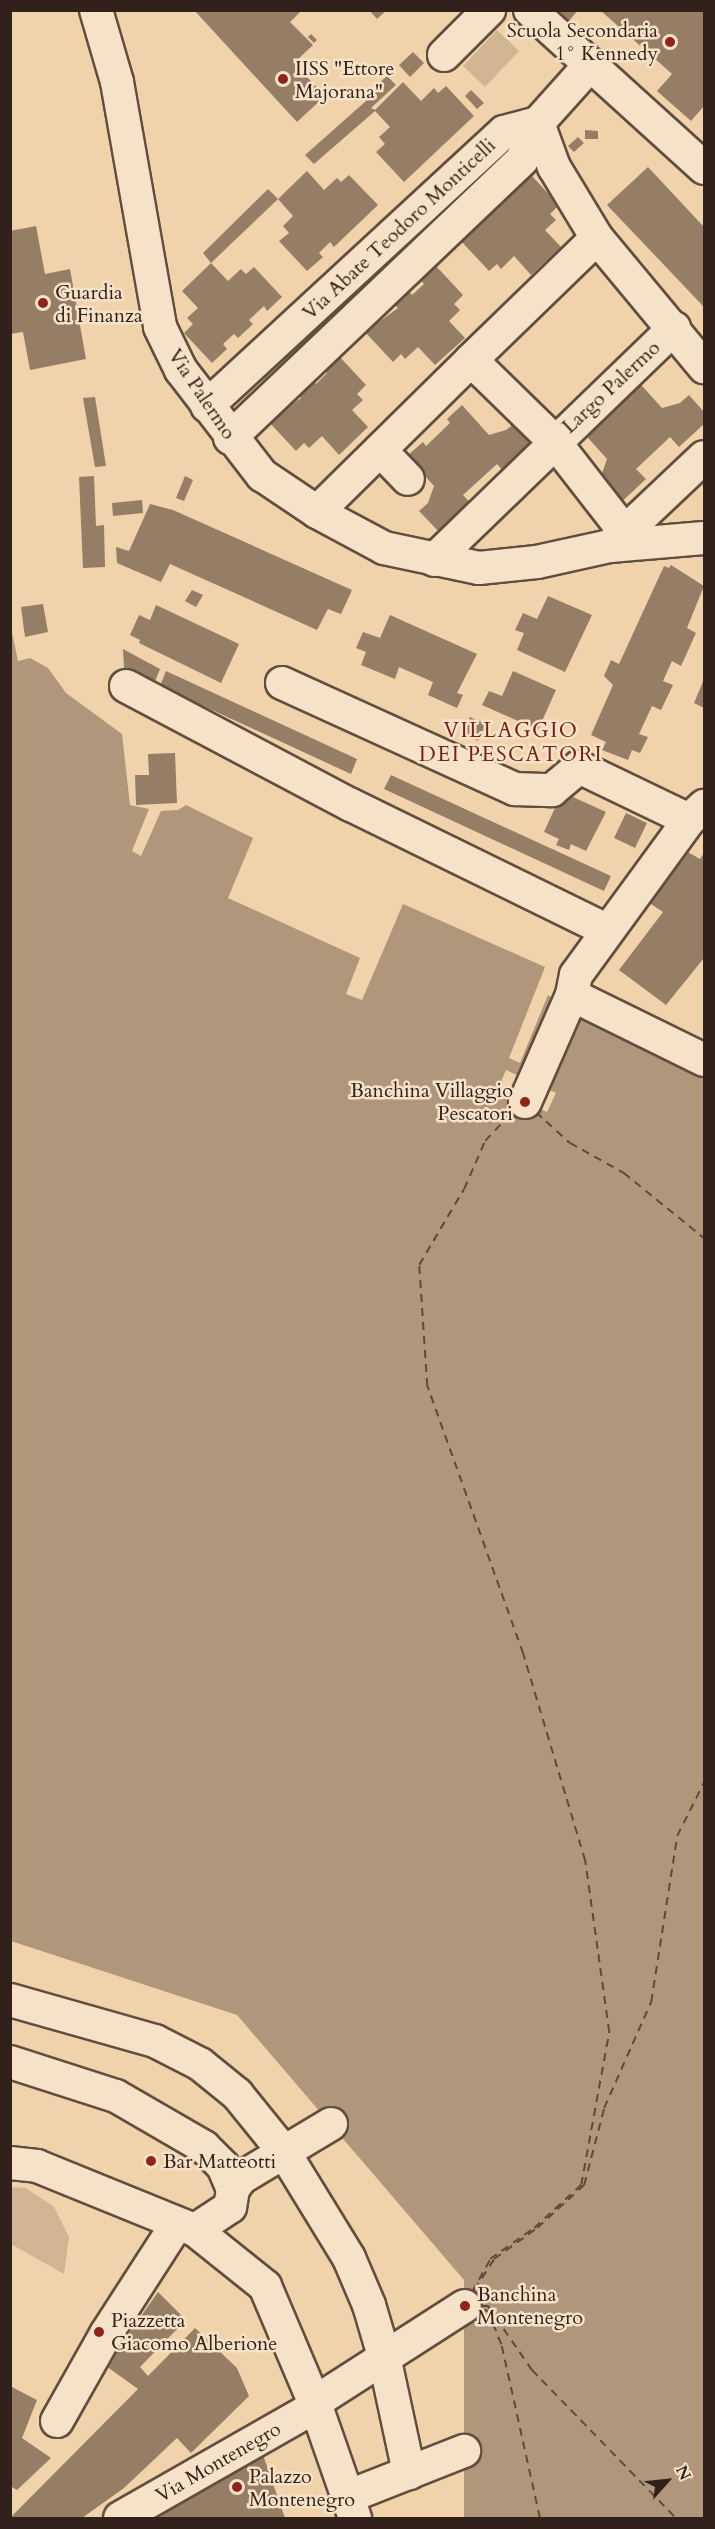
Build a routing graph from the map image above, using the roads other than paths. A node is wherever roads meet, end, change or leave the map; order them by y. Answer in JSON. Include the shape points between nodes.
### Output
{"nodes":[{"id":1,"x":96,"y":10,"type":"edge"},
{"id":2,"x":489,"y":10,"type":"edge"},
{"id":3,"x":530,"y":10,"type":"edge"},
{"id":4,"x":444,"y":55,"type":"dead end"},
{"id":5,"x":591,"y":64,"type":"junction"},
{"id":6,"x":538,"y":123,"type":"junction"},
{"id":7,"x":705,"y":168,"type":"edge"},
{"id":8,"x":597,"y":238,"type":"junction"},
{"id":9,"x":674,"y":328,"type":"junction"},
{"id":10,"x":471,"y":360,"type":"junction"},
{"id":11,"x":705,"y":367,"type":"edge"},
{"id":12,"x":207,"y":406,"type":"junction"},
{"id":13,"x":230,"y":438,"type":"junction"},
{"id":14,"x":554,"y":441,"type":"junction"},
{"id":15,"x":380,"y":450,"type":"junction"},
{"id":16,"x":705,"y":457,"type":"edge"},
{"id":17,"x":408,"y":479,"type":"dead end"},
{"id":18,"x":317,"y":512,"type":"junction"},
{"id":19,"x":617,"y":538,"type":"junction"},
{"id":20,"x":705,"y":538,"type":"edge"},
{"id":21,"x":434,"y":560,"type":"junction"},
{"id":22,"x":282,"y":683,"type":"dead end"},
{"id":23,"x":126,"y":686,"type":"dead end"},
{"id":24,"x":697,"y":813,"type":"edge"},
{"id":25,"x":606,"y":930,"type":"junction"},
{"id":26,"x":572,"y":995,"type":"junction"},
{"id":27,"x":705,"y":1060,"type":"edge"},
{"id":28,"x":525,"y":1102,"type":"dead end"},
{"id":29,"x":10,"y":2000,"type":"edge"},
{"id":30,"x":10,"y":2062,"type":"edge"},
{"id":31,"x":331,"y":2124,"type":"dead end"},
{"id":32,"x":284,"y":2152,"type":"junction"},
{"id":33,"x":10,"y":2163,"type":"edge"},
{"id":34,"x":233,"y":2189,"type":"junction"},
{"id":35,"x":186,"y":2227,"type":"junction"},
{"id":36,"x":465,"y":2306,"type":"dead end"},
{"id":37,"x":384,"y":2356,"type":"junction"},
{"id":38,"x":318,"y":2403,"type":"junction"},
{"id":39,"x":57,"y":2421,"type":"dead end"},
{"id":40,"x":464,"y":2451,"type":"dead end"},
{"id":41,"x":409,"y":2473,"type":"junction"},
{"id":42,"x":351,"y":2508,"type":"edge"},
{"id":43,"x":120,"y":2518,"type":"edge"}],
"edges":[{"from":1,"to":12,"type":"street","name":"Via Palermo","via":[[117,82],[160,327],[181,370]]},
{"from":2,"to":4,"type":"street"},
{"from":3,"to":5,"type":"street"},
{"from":5,"to":6,"type":"street"},
{"from":5,"to":7,"type":"street"},
{"from":6,"to":8,"type":"street","name":"Largo Palermo","via":[[554,167]]},
{"from":6,"to":12,"type":"street","name":"Via Abate Teodoro Monticelli","via":[[504,132]]},
{"from":6,"to":13,"type":"street","name":"Via Abate Teodoro Monticelli","via":[[522,160]]},
{"from":8,"to":9,"type":"street","name":"Largo Palermo"},
{"from":8,"to":10,"type":"street"},
{"from":9,"to":11,"type":"street","name":"Largo Palermo"},
{"from":9,"to":14,"type":"street","name":"Largo Palermo"},
{"from":10,"to":14,"type":"street","name":"Largo Palermo"},
{"from":10,"to":15,"type":"street"},
{"from":12,"to":13,"type":"street","name":"Via Palermo"},
{"from":13,"to":18,"type":"street","name":"Via Palermo","via":[[262,475]]},
{"from":14,"to":19,"type":"street"},
{"from":14,"to":21,"type":"street"},
{"from":15,"to":17,"type":"street"},
{"from":15,"to":18,"type":"street"},
{"from":16,"to":19,"type":"street"},
{"from":18,"to":21,"type":"street","name":"Via Palermo","via":[[384,548]]},
{"from":19,"to":20,"type":"street","name":"Via Palermo"},
{"from":19,"to":21,"type":"street","name":"Via Palermo","via":[[537,562],[479,567]]},
{"from":22,"to":24,"type":"street","via":[[515,789],[552,790],[579,767]]},
{"from":23,"to":25,"type":"street","via":[[351,805]]},
{"from":24,"to":25,"type":"street"},
{"from":25,"to":26,"type":"street","via":[[576,975]]},
{"from":26,"to":27,"type":"street"},
{"from":26,"to":28,"type":"street"},
{"from":29,"to":32,"type":"street","via":[[155,2041],[200,2064],[237,2094]]},
{"from":30,"to":34,"type":"street","via":[[116,2096],[174,2127],[204,2147],[223,2166]]},
{"from":31,"to":32,"type":"street"},
{"from":32,"to":34,"type":"street","via":[[241,2178]]},
{"from":32,"to":37,"type":"street","via":[[349,2258],[369,2305]]},
{"from":33,"to":35,"type":"street","via":[[38,2166]]},
{"from":34,"to":35,"type":"street","via":[[230,2207]]},
{"from":35,"to":38,"type":"street","via":[[265,2286]]},
{"from":35,"to":39,"type":"street","via":[[106,2334]]},
{"from":36,"to":37,"type":"street","name":"Via Montenegro"},
{"from":37,"to":38,"type":"street","name":"Via Montenegro"},
{"from":37,"to":41,"type":"street"},
{"from":38,"to":42,"type":"street"},
{"from":38,"to":43,"type":"street","name":"Via Montenegro"},
{"from":40,"to":41,"type":"street"},
{"from":41,"to":42,"type":"street"}]}
